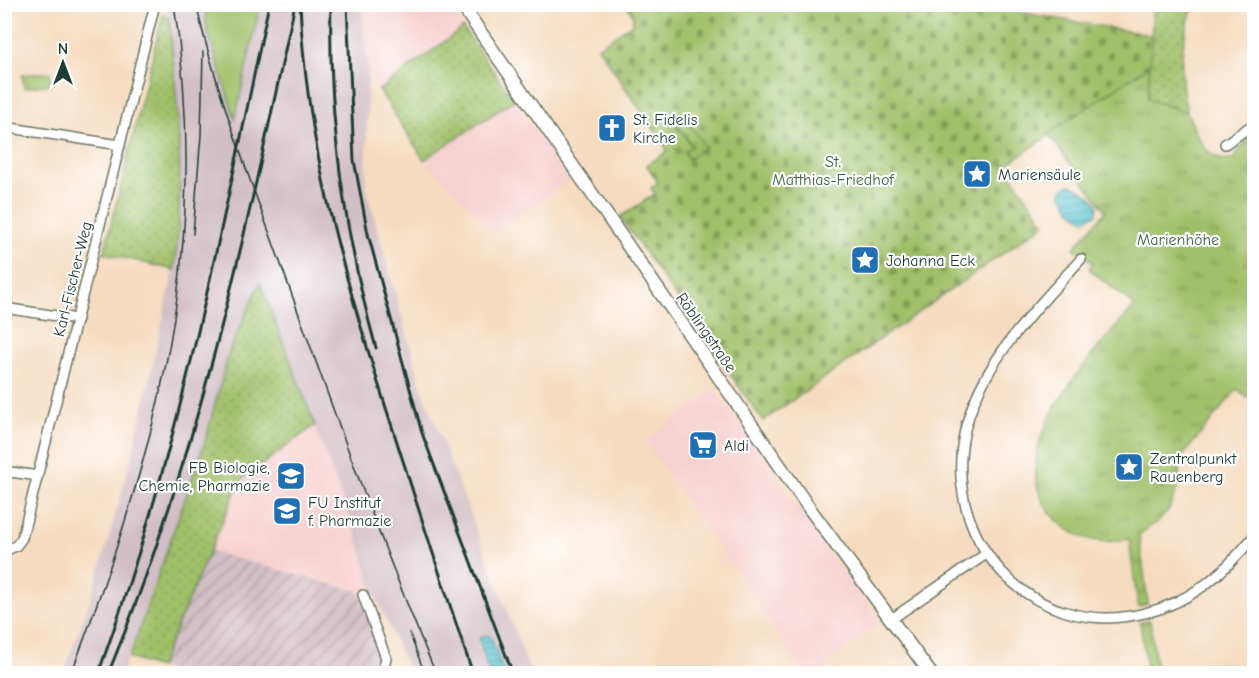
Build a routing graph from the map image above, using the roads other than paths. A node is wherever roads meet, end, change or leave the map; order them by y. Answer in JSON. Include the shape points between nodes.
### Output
{"nodes":[{"id":1,"x":155,"y":4,"type":"edge"},
{"id":2,"x":461,"y":4,"type":"edge"},
{"id":3,"x":1254,"y":124,"type":"edge"},
{"id":4,"x":4,"y":127,"type":"edge"},
{"id":5,"x":1225,"y":144,"type":"dead end"},
{"id":6,"x":120,"y":145,"type":"junction"},
{"id":7,"x":1081,"y":259,"type":"dead end"},
{"id":8,"x":4,"y":308,"type":"edge"},
{"id":9,"x":77,"y":319,"type":"junction"},
{"id":10,"x":4,"y":471,"type":"edge"},
{"id":11,"x":38,"y":476,"type":"junction"},
{"id":12,"x":1254,"y":536,"type":"edge"},
{"id":13,"x":4,"y":551,"type":"edge"},
{"id":14,"x":986,"y":554,"type":"junction"},
{"id":15,"x":363,"y":595,"type":"dead end"},
{"id":16,"x":890,"y":620,"type":"junction"},
{"id":17,"x":382,"y":674,"type":"edge"},
{"id":18,"x":931,"y":674,"type":"edge"}],
"edges":[{"from":1,"to":6,"type":"street","name":"Karl-Fischer-Weg"},
{"from":2,"to":16,"type":"street","name":"Röblingstraße"},
{"from":3,"to":5,"type":"street"},
{"from":4,"to":6,"type":"street"},
{"from":6,"to":9,"type":"street","name":"Karl-Fischer-Weg"},
{"from":7,"to":14,"type":"street","via":[[998,355],[971,411],[962,445],[960,482],[968,518]]},
{"from":8,"to":9,"type":"street"},
{"from":9,"to":11,"type":"street","name":"Karl-Fischer-Weg"},
{"from":10,"to":11,"type":"street"},
{"from":11,"to":13,"type":"street","name":"Karl-Fischer-Weg","via":[[20,543]]},
{"from":12,"to":14,"type":"street","via":[[1224,571],[1198,591],[1169,605],[1119,618],[1079,615],[1044,603],[1009,580]]},
{"from":14,"to":16,"type":"street"},
{"from":15,"to":17,"type":"street","via":[[386,658]]},
{"from":16,"to":18,"type":"street","name":"Röblingstraße"}]}
